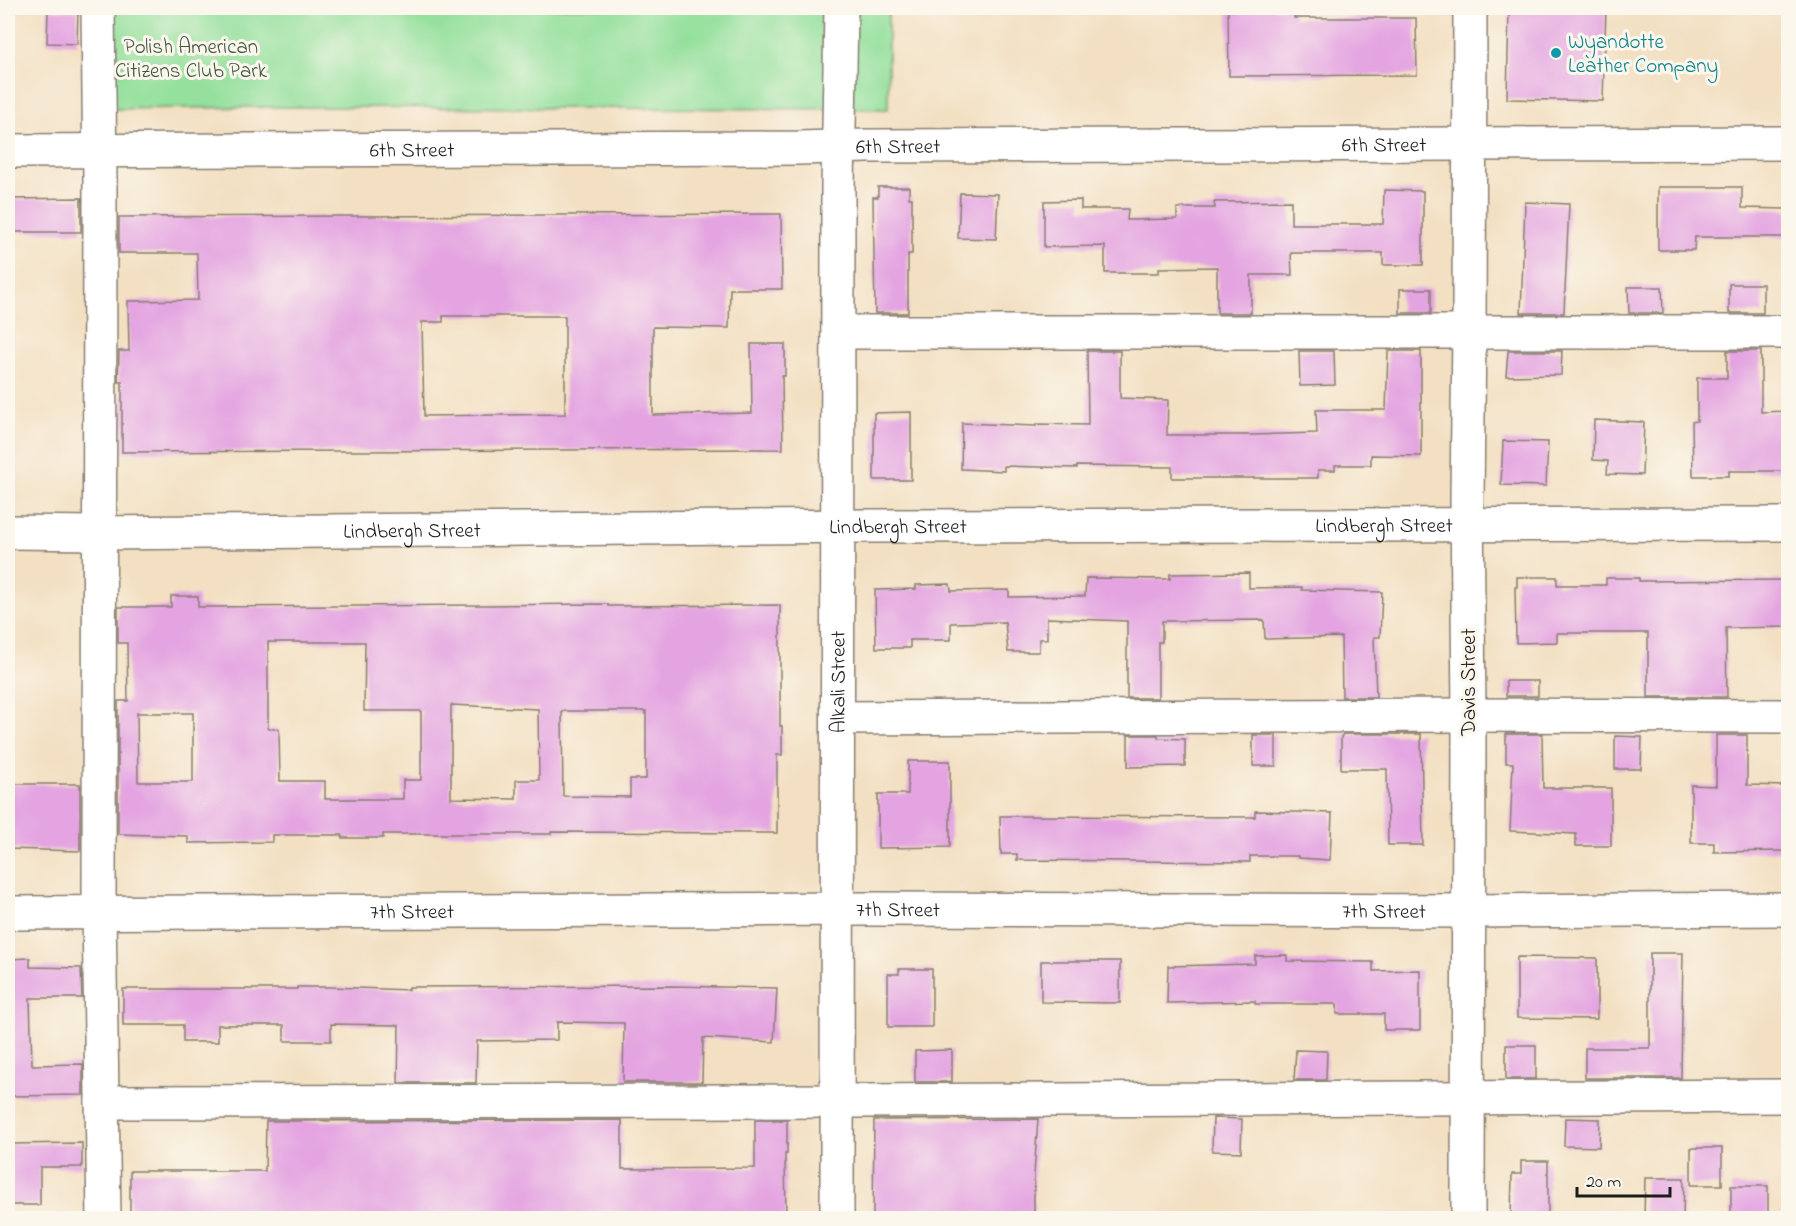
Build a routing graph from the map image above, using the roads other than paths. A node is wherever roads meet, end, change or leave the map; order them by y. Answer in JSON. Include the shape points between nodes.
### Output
{"nodes":[{"id":1,"x":98,"y":8,"type":"edge"},
{"id":2,"x":841,"y":8,"type":"edge"},
{"id":3,"x":1470,"y":8,"type":"edge"},
{"id":4,"x":1788,"y":143,"type":"edge"},
{"id":5,"x":1468,"y":145,"type":"junction"},
{"id":6,"x":839,"y":146,"type":"junction"},
{"id":7,"x":8,"y":151,"type":"edge"},
{"id":8,"x":100,"y":152,"type":"junction"},
{"id":9,"x":839,"y":332,"type":"junction"},
{"id":10,"x":1469,"y":332,"type":"junction"},
{"id":11,"x":1788,"y":332,"type":"edge"},
{"id":12,"x":1467,"y":524,"type":"junction"},
{"id":13,"x":1788,"y":524,"type":"edge"},
{"id":14,"x":838,"y":527,"type":"junction"},
{"id":15,"x":8,"y":532,"type":"edge"},
{"id":16,"x":98,"y":533,"type":"junction"},
{"id":17,"x":1469,"y":715,"type":"junction"},
{"id":18,"x":1788,"y":716,"type":"edge"},
{"id":19,"x":838,"y":718,"type":"junction"},
{"id":20,"x":837,"y":909,"type":"junction"},
{"id":21,"x":1788,"y":909,"type":"edge"},
{"id":22,"x":1469,"y":910,"type":"junction"},
{"id":23,"x":99,"y":912,"type":"junction"},
{"id":24,"x":8,"y":913,"type":"edge"},
{"id":25,"x":1788,"y":1096,"type":"edge"},
{"id":26,"x":1469,"y":1097,"type":"junction"},
{"id":27,"x":837,"y":1101,"type":"junction"},
{"id":28,"x":102,"y":1102,"type":"junction"},
{"id":29,"x":104,"y":1218,"type":"edge"},
{"id":30,"x":837,"y":1218,"type":"edge"},
{"id":31,"x":1468,"y":1218,"type":"edge"}],
"edges":[{"from":1,"to":8,"type":"street"},
{"from":2,"to":6,"type":"street","name":"Alkali Street"},
{"from":3,"to":5,"type":"street","name":"Davis Street"},
{"from":4,"to":5,"type":"street","name":"6th Street"},
{"from":5,"to":6,"type":"street","name":"6th Street"},
{"from":5,"to":10,"type":"street","name":"Davis Street"},
{"from":6,"to":8,"type":"street","name":"6th Street"},
{"from":6,"to":9,"type":"street","name":"Alkali Street"},
{"from":7,"to":8,"type":"street","name":"6th Street"},
{"from":8,"to":16,"type":"street"},
{"from":9,"to":10,"type":"street"},
{"from":9,"to":14,"type":"street","name":"Alkali Street"},
{"from":10,"to":11,"type":"street"},
{"from":10,"to":12,"type":"street","name":"Davis Street"},
{"from":12,"to":13,"type":"street","name":"Lindbergh Street"},
{"from":12,"to":14,"type":"street","name":"Lindbergh Street"},
{"from":12,"to":17,"type":"street","name":"Davis Street"},
{"from":14,"to":16,"type":"street","name":"Lindbergh Street"},
{"from":14,"to":19,"type":"street","name":"Alkali Street"},
{"from":15,"to":16,"type":"street","name":"Lindbergh Street"},
{"from":16,"to":23,"type":"street"},
{"from":17,"to":18,"type":"street"},
{"from":17,"to":19,"type":"street"},
{"from":17,"to":22,"type":"street","name":"Davis Street"},
{"from":19,"to":20,"type":"street","name":"Alkali Street"},
{"from":20,"to":22,"type":"street","name":"7th Street"},
{"from":20,"to":23,"type":"street","name":"7th Street"},
{"from":20,"to":27,"type":"street","name":"Alkali Street"},
{"from":21,"to":22,"type":"street","name":"7th Street"},
{"from":22,"to":26,"type":"street","name":"Davis Street"},
{"from":23,"to":24,"type":"street","name":"7th Street"},
{"from":23,"to":28,"type":"street"},
{"from":25,"to":26,"type":"street"},
{"from":26,"to":27,"type":"street"},
{"from":26,"to":31,"type":"street","name":"Davis Street"},
{"from":27,"to":28,"type":"street"},
{"from":27,"to":30,"type":"street","name":"Alkali Street"},
{"from":28,"to":29,"type":"street"}]}
